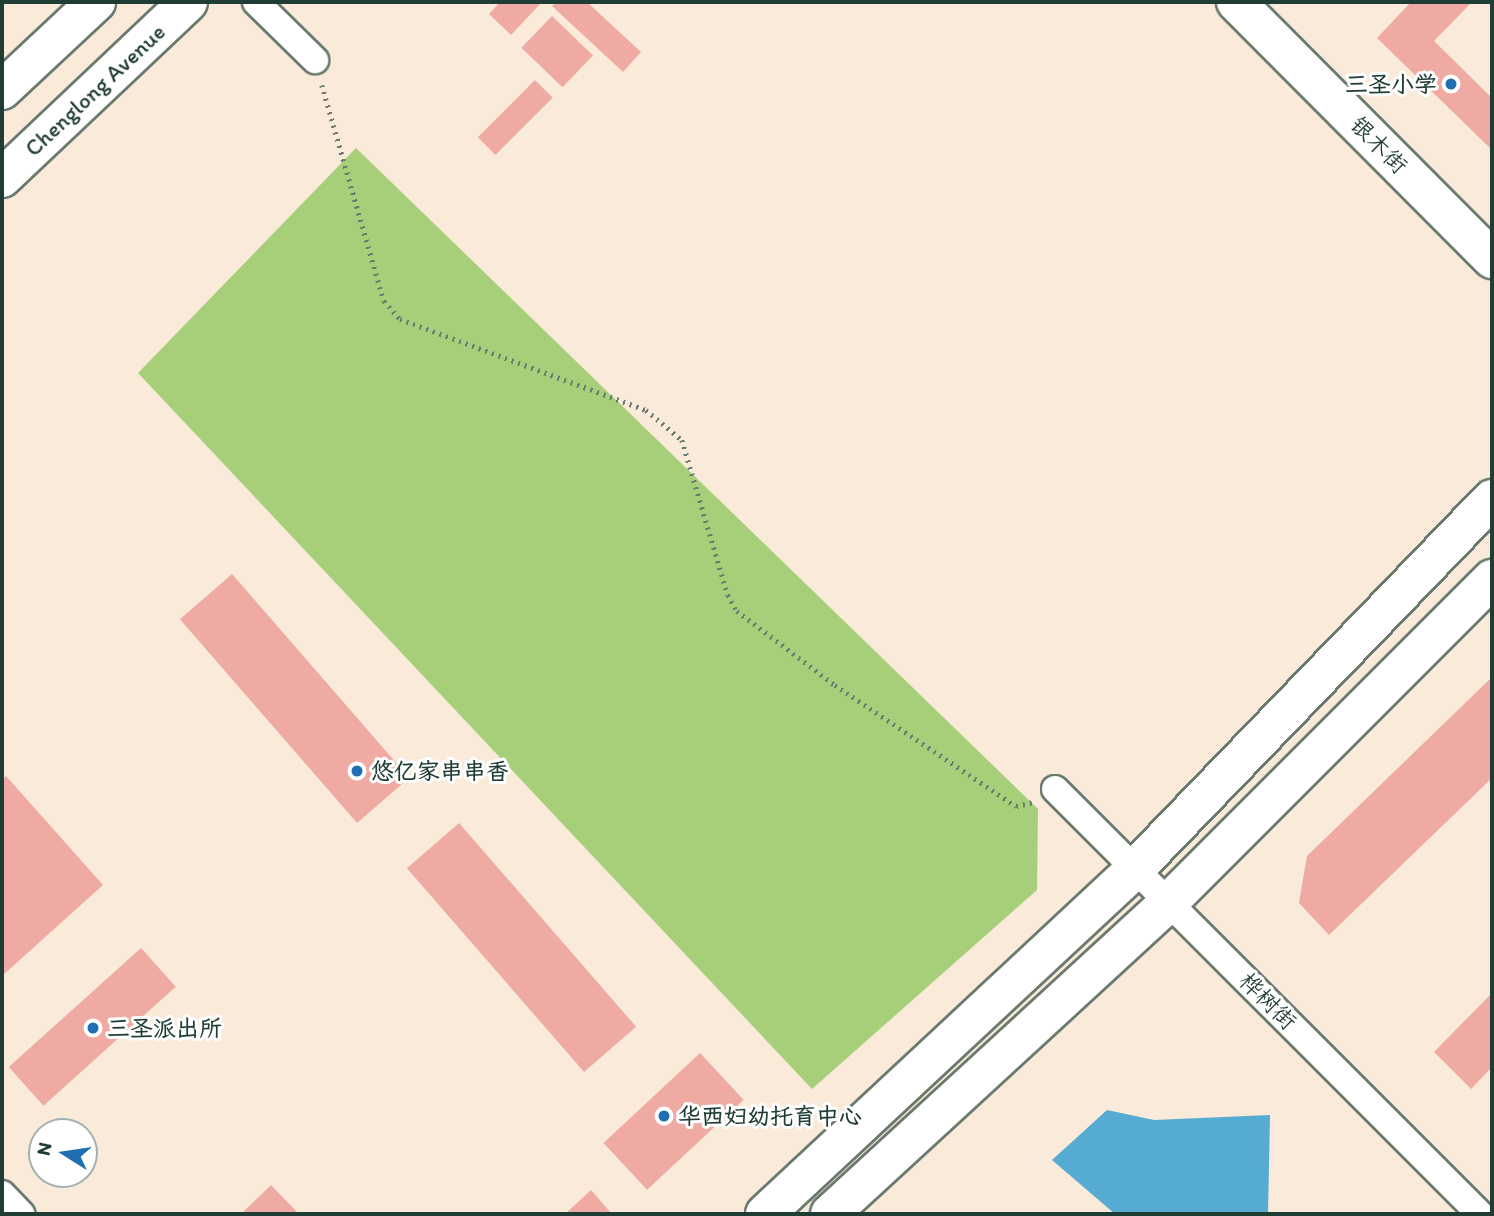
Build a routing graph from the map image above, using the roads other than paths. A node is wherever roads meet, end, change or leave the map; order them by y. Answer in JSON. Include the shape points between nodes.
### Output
{"nodes":[{"id":1,"x":96,"y":2,"type":"edge"},
{"id":2,"x":188,"y":2,"type":"edge"},
{"id":3,"x":256,"y":2,"type":"edge"},
{"id":4,"x":1236,"y":2,"type":"edge"},
{"id":5,"x":315,"y":60,"type":"road end"},
{"id":6,"x":2,"y":90,"type":"edge"},
{"id":7,"x":2,"y":178,"type":"edge"},
{"id":8,"x":1492,"y":259,"type":"edge"},
{"id":9,"x":1492,"y":499,"type":"edge"},
{"id":10,"x":1492,"y":579,"type":"edge"},
{"id":11,"x":1059,"y":793,"type":"road end"},
{"id":12,"x":1133,"y":871,"type":"junction"},
{"id":13,"x":1169,"y":902,"type":"junction"},
{"id":14,"x":2,"y":1194,"type":"edge"},
{"id":15,"x":21,"y":1214,"type":"edge"},
{"id":16,"x":765,"y":1214,"type":"edge"},
{"id":17,"x":830,"y":1214,"type":"edge"},
{"id":18,"x":1480,"y":1214,"type":"edge"}],
"edges":[{"from":1,"to":6,"type":"main road"},
{"from":2,"to":7,"type":"main road","name":"Chenglong Avenue"},
{"from":3,"to":5,"type":"street"},
{"from":4,"to":8,"type":"main road","name":"银木街"},
{"from":9,"to":12,"type":"main road"},
{"from":10,"to":13,"type":"main road"},
{"from":11,"to":12,"type":"street","name":"桦树街"},
{"from":12,"to":13,"type":"street","name":"桦树街"},
{"from":12,"to":16,"type":"main road"},
{"from":13,"to":17,"type":"main road"},
{"from":13,"to":18,"type":"street","name":"桦树街"},
{"from":14,"to":15,"type":"street"}]}
